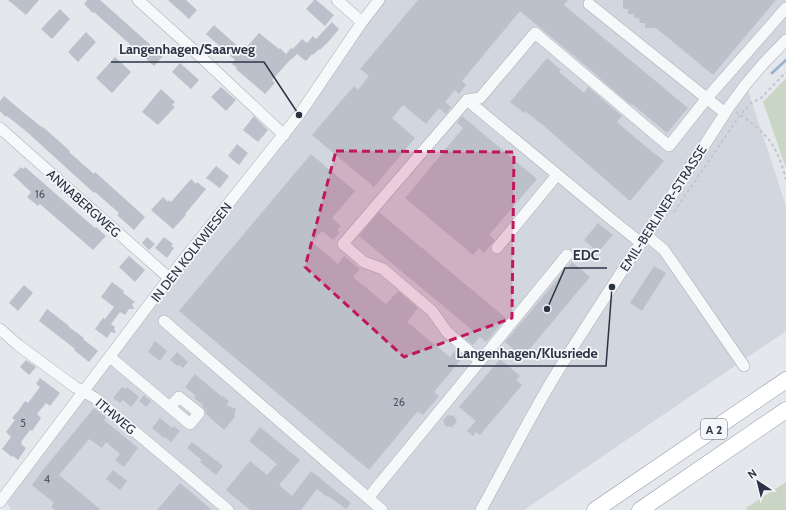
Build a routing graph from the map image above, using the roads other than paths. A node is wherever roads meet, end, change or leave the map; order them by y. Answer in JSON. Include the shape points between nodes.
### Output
{"nodes":[{"id":1,"x":138,"y":0,"type":"edge"},
{"id":2,"x":337,"y":0,"type":"edge"},
{"id":3,"x":379,"y":0,"type":"edge"},
{"id":4,"x":589,"y":4,"type":"dead end"},
{"id":5,"x":786,"y":8,"type":"edge"},
{"id":6,"x":362,"y":22,"type":"junction"},
{"id":7,"x":786,"y":40,"type":"edge"},
{"id":8,"x":707,"y":98,"type":"junction"},
{"id":9,"x":467,"y":100,"type":"junction"},
{"id":10,"x":725,"y":113,"type":"junction"},
{"id":11,"x":0,"y":128,"type":"edge"},
{"id":12,"x":284,"y":135,"type":"junction"},
{"id":13,"x":557,"y":175,"type":"junction"},
{"id":14,"x":643,"y":239,"type":"junction"},
{"id":15,"x":497,"y":248,"type":"dead end"},
{"id":16,"x":567,"y":255,"type":"dead end"},
{"id":17,"x":169,"y":278,"type":"junction"},
{"id":18,"x":164,"y":321,"type":"dead end"},
{"id":19,"x":0,"y":329,"type":"edge"},
{"id":20,"x":110,"y":357,"type":"junction"},
{"id":21,"x":480,"y":361,"type":"junction"},
{"id":22,"x":744,"y":366,"type":"dead end"},
{"id":23,"x":786,"y":380,"type":"edge"},
{"id":24,"x":84,"y":392,"type":"junction"},
{"id":25,"x":170,"y":407,"type":"dead end"},
{"id":26,"x":786,"y":410,"type":"edge"},
{"id":27,"x":368,"y":498,"type":"junction"},
{"id":28,"x":0,"y":502,"type":"edge"},
{"id":29,"x":223,"y":509,"type":"edge"},
{"id":30,"x":382,"y":510,"type":"edge"},
{"id":31,"x":481,"y":510,"type":"edge"},
{"id":32,"x":595,"y":510,"type":"edge"},
{"id":33,"x":640,"y":510,"type":"edge"}],
"edges":[{"from":1,"to":12,"type":"street"},
{"from":2,"to":6,"type":"street"},
{"from":3,"to":6,"type":"street","name":"IN DEN KOLKWIESEN"},
{"from":4,"to":8,"type":"street"},
{"from":5,"to":8,"type":"street"},
{"from":6,"to":12,"type":"street","name":"IN DEN KOLKWIESEN"},
{"from":7,"to":10,"type":"street","name":"EMIL-BERLINER-STRASSE","via":[[746,84]]},
{"from":8,"to":9,"type":"street","via":[[669,146],[535,33],[480,98]]},
{"from":8,"to":10,"type":"street"},
{"from":9,"to":13,"type":"street"},
{"from":9,"to":21,"type":"street","via":[[343,244],[364,262],[383,269],[432,311],[447,332]]},
{"from":10,"to":14,"type":"street","name":"EMIL-BERLINER-STRASSE"},
{"from":11,"to":17,"type":"street","name":"ANNABERGWEG"},
{"from":12,"to":17,"type":"street","name":"IN DEN KOLKWIESEN"},
{"from":13,"to":14,"type":"street"},
{"from":13,"to":15,"type":"street"},
{"from":14,"to":22,"type":"street","via":[[664,250]]},
{"from":14,"to":31,"type":"street","name":"EMIL-BERLINER-STRASSE","via":[[555,376]]},
{"from":16,"to":21,"type":"street"},
{"from":17,"to":20,"type":"street","name":"IN DEN KOLKWIESEN"},
{"from":18,"to":27,"type":"street"},
{"from":19,"to":24,"type":"street","name":"ITHWEG"},
{"from":20,"to":24,"type":"street","name":"IN DEN KOLKWIESEN"},
{"from":20,"to":25,"type":"street"},
{"from":21,"to":27,"type":"street"},
{"from":23,"to":32,"type":"highway","number":"A 2"},
{"from":24,"to":28,"type":"street","name":"IN DEN KOLKWIESEN"},
{"from":24,"to":29,"type":"street","name":"ITHWEG","via":[[95,398]]},
{"from":26,"to":33,"type":"highway","number":"A 2"},
{"from":27,"to":30,"type":"street"}]}
